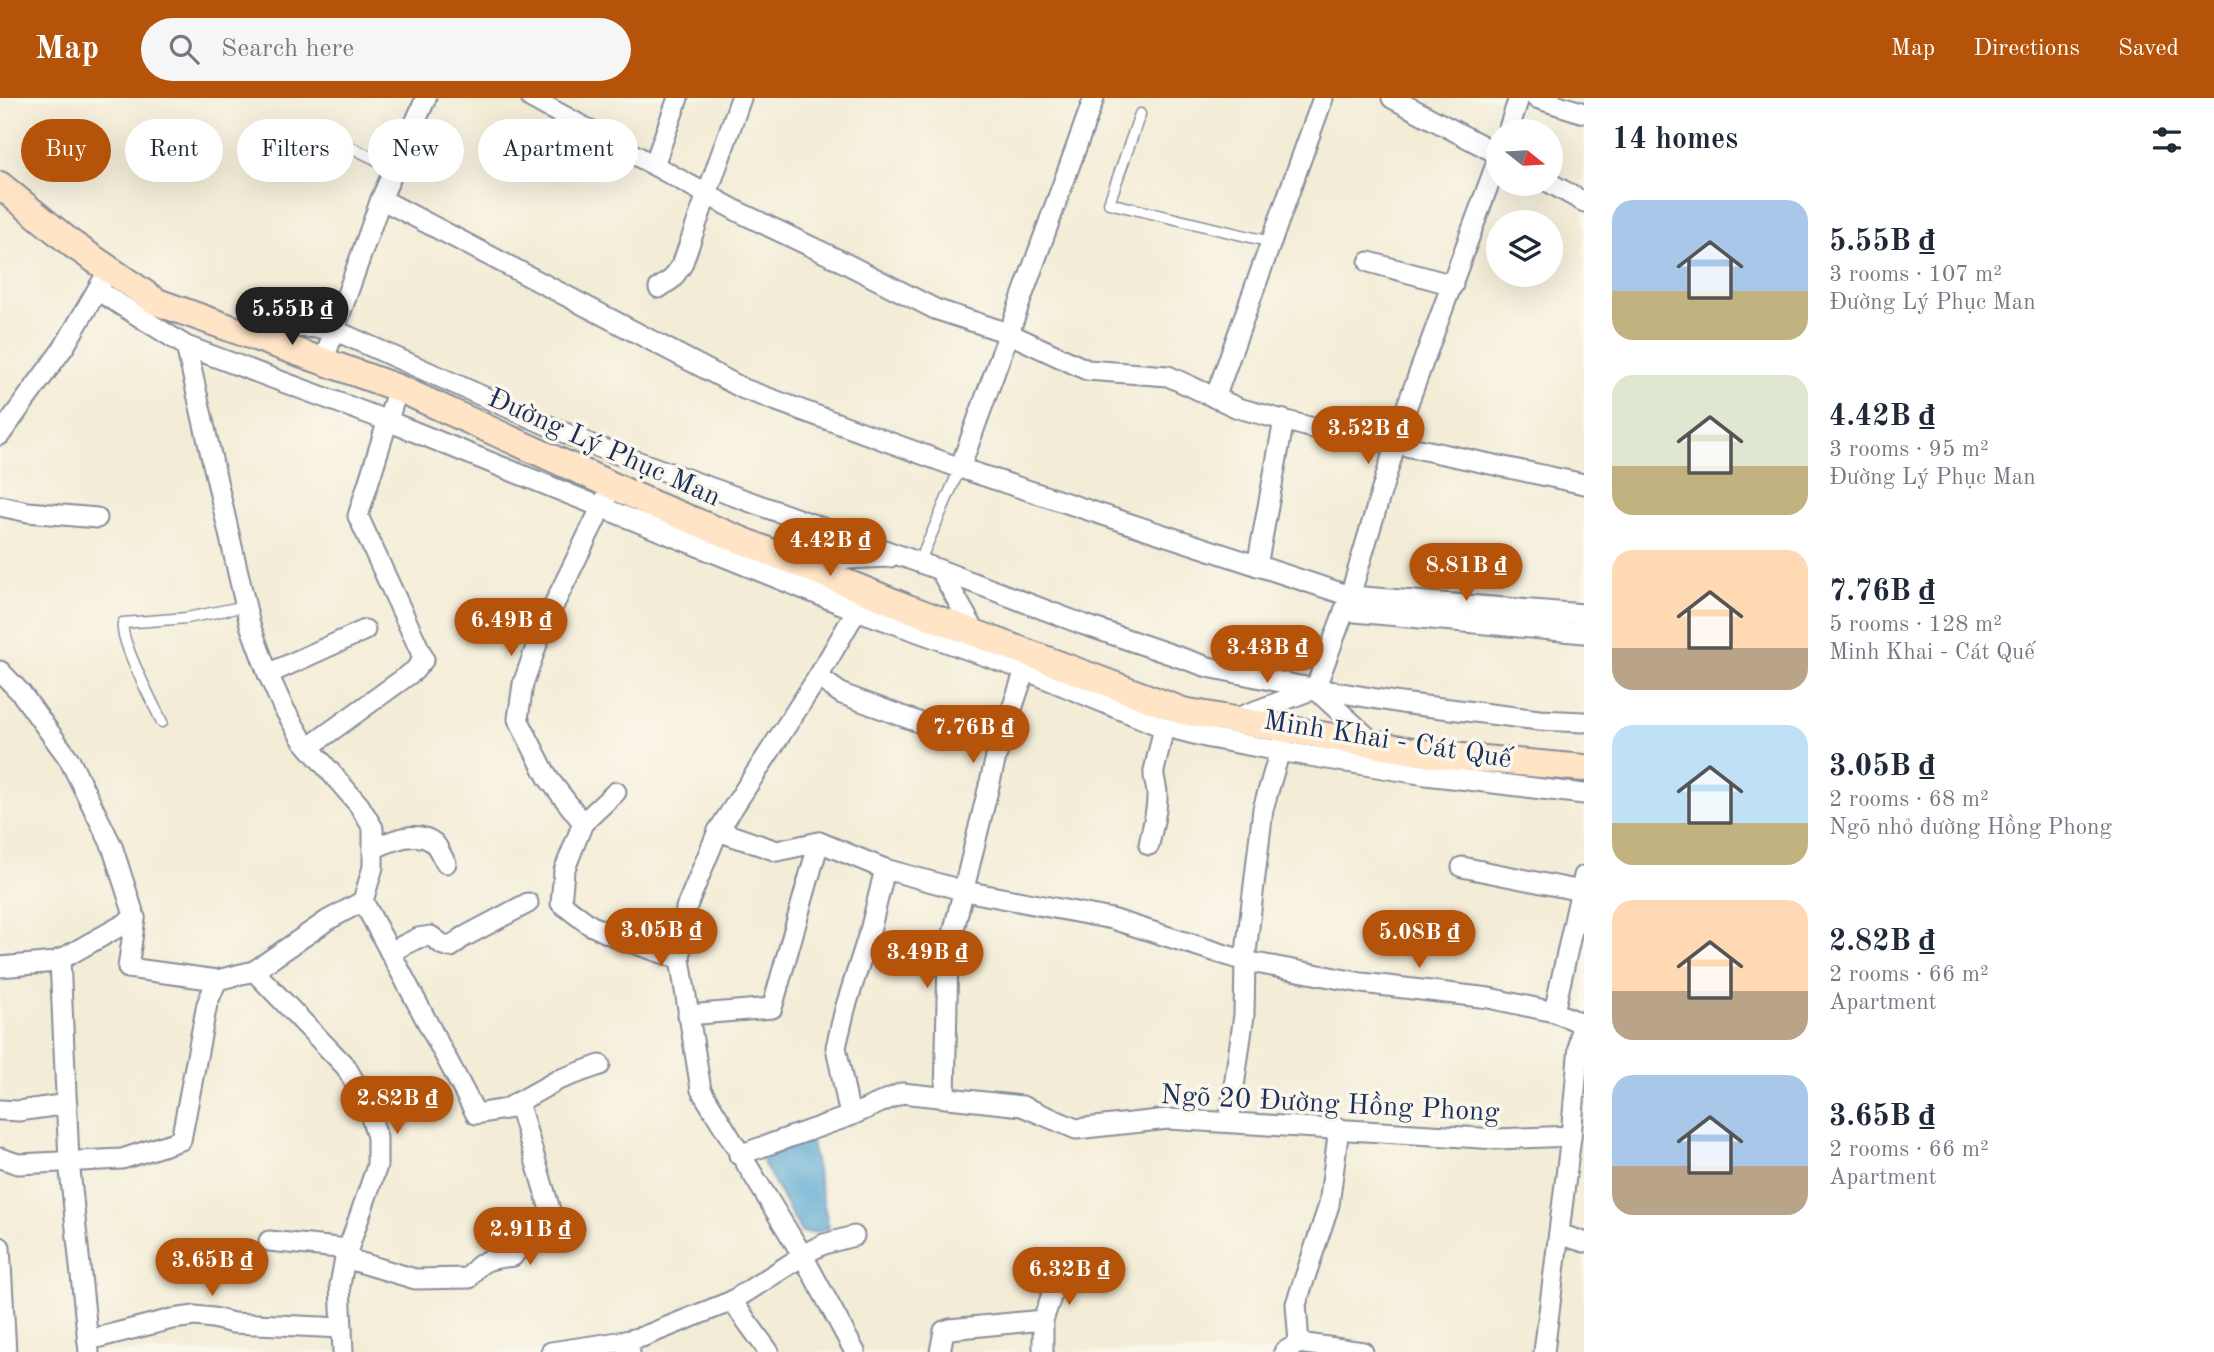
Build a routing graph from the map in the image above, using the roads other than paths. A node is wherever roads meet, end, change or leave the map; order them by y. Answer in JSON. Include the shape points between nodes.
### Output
{"nodes":[{"id":1,"x":426,"y":98,"type":"edge"},
{"id":2,"x":531,"y":98,"type":"edge"},
{"id":3,"x":678,"y":98,"type":"edge"},
{"id":4,"x":741,"y":98,"type":"edge"},
{"id":5,"x":1094,"y":98,"type":"edge"},
{"id":6,"x":1324,"y":98,"type":"edge"},
{"id":7,"x":1392,"y":98,"type":"edge"},
{"id":8,"x":1519,"y":98,"type":"edge"},
{"id":9,"x":1536,"y":98,"type":"edge"},
{"id":10,"x":1584,"y":113,"type":"edge"},
{"id":11,"x":1140,"y":114,"type":"dead end"},
{"id":12,"x":417,"y":119,"type":"edge"},
{"id":13,"x":1512,"y":119,"type":"edge"},
{"id":14,"x":1486,"y":149,"type":"edge"},
{"id":15,"x":654,"y":165,"type":"junction"},
{"id":16,"x":389,"y":182,"type":"edge"},
{"id":17,"x":0,"y":185,"type":"edge"},
{"id":18,"x":1486,"y":190,"type":"edge"},
{"id":19,"x":1563,"y":190,"type":"edge"},
{"id":20,"x":707,"y":194,"type":"junction"},
{"id":21,"x":381,"y":199,"type":"junction"},
{"id":22,"x":1584,"y":202,"type":"edge"},
{"id":23,"x":1271,"y":242,"type":"junction"},
{"id":24,"x":1369,"y":262,"type":"dead end"},
{"id":25,"x":103,"y":280,"type":"junction"},
{"id":26,"x":1453,"y":285,"type":"junction"},
{"id":27,"x":659,"y":288,"type":"dead end"},
{"id":28,"x":334,"y":330,"type":"junction"},
{"id":29,"x":1008,"y":333,"type":"junction"},
{"id":30,"x":249,"y":335,"type":"junction"},
{"id":31,"x":186,"y":346,"type":"junction"},
{"id":32,"x":323,"y":362,"type":"junction"},
{"id":33,"x":398,"y":388,"type":"junction"},
{"id":34,"x":1215,"y":398,"type":"junction"},
{"id":35,"x":1284,"y":420,"type":"junction"},
{"id":36,"x":388,"y":421,"type":"junction"},
{"id":37,"x":0,"y":435,"type":"edge"},
{"id":38,"x":1396,"y":444,"type":"junction"},
{"id":39,"x":960,"y":468,"type":"junction"},
{"id":40,"x":1584,"y":484,"type":"edge"},
{"id":41,"x":607,"y":496,"type":"junction"},
{"id":42,"x":0,"y":506,"type":"edge"},
{"id":43,"x":97,"y":518,"type":"dead end"},
{"id":44,"x":910,"y":560,"type":"junction"},
{"id":45,"x":795,"y":562,"type":"junction"},
{"id":46,"x":1257,"y":566,"type":"junction"},
{"id":47,"x":940,"y":570,"type":"junction"},
{"id":48,"x":862,"y":601,"type":"junction"},
{"id":49,"x":1347,"y":604,"type":"junction"},
{"id":50,"x":246,"y":606,"type":"junction"},
{"id":51,"x":1584,"y":614,"type":"edge"},
{"id":52,"x":365,"y":630,"type":"dead end"},
{"id":53,"x":976,"y":633,"type":"junction"},
{"id":54,"x":1584,"y":633,"type":"edge"},
{"id":55,"x":1028,"y":662,"type":"junction"},
{"id":56,"x":0,"y":671,"type":"edge"},
{"id":57,"x":268,"y":674,"type":"junction"},
{"id":58,"x":818,"y":677,"type":"junction"},
{"id":59,"x":1315,"y":689,"type":"junction"},
{"id":60,"x":1233,"y":720,"type":"junction"},
{"id":61,"x":162,"y":722,"type":"dead end"},
{"id":62,"x":1584,"y":722,"type":"edge"},
{"id":63,"x":1164,"y":727,"type":"junction"},
{"id":64,"x":1283,"y":740,"type":"junction"},
{"id":65,"x":1376,"y":745,"type":"junction"},
{"id":66,"x":1000,"y":746,"type":"junction"},
{"id":67,"x":309,"y":747,"type":"junction"},
{"id":68,"x":1584,"y":768,"type":"edge"},
{"id":69,"x":616,"y":792,"type":"dead end"},
{"id":70,"x":1584,"y":794,"type":"edge"},
{"id":71,"x":583,"y":823,"type":"junction"},
{"id":72,"x":718,"y":831,"type":"junction"},
{"id":73,"x":819,"y":842,"type":"junction"},
{"id":74,"x":1149,"y":845,"type":"dead end"},
{"id":75,"x":373,"y":849,"type":"junction"},
{"id":76,"x":446,"y":863,"type":"dead end"},
{"id":77,"x":1462,"y":867,"type":"dead end"},
{"id":78,"x":884,"y":869,"type":"junction"},
{"id":79,"x":1582,"y":884,"type":"edge"},
{"id":80,"x":965,"y":891,"type":"junction"},
{"id":81,"x":362,"y":901,"type":"junction"},
{"id":82,"x":528,"y":903,"type":"dead end"},
{"id":83,"x":135,"y":918,"type":"junction"},
{"id":84,"x":390,"y":952,"type":"junction"},
{"id":85,"x":60,"y":959,"type":"junction"},
{"id":86,"x":680,"y":959,"type":"junction"},
{"id":87,"x":1245,"y":961,"type":"junction"},
{"id":88,"x":0,"y":967,"type":"edge"},
{"id":89,"x":254,"y":971,"type":"junction"},
{"id":90,"x":216,"y":980,"type":"junction"},
{"id":91,"x":1553,"y":1012,"type":"junction"},
{"id":92,"x":688,"y":1015,"type":"junction"},
{"id":93,"x":1582,"y":1024,"type":"edge"},
{"id":94,"x":600,"y":1065,"type":"dead end"},
{"id":95,"x":945,"y":1097,"type":"junction"},
{"id":96,"x":518,"y":1102,"type":"junction"},
{"id":97,"x":67,"y":1104,"type":"junction"},
{"id":98,"x":0,"y":1110,"type":"edge"},
{"id":99,"x":850,"y":1116,"type":"junction"},
{"id":100,"x":1229,"y":1122,"type":"junction"},
{"id":101,"x":1339,"y":1128,"type":"junction"},
{"id":102,"x":1574,"y":1150,"type":"edge"},
{"id":103,"x":739,"y":1155,"type":"junction"},
{"id":104,"x":0,"y":1158,"type":"edge"},
{"id":105,"x":69,"y":1161,"type":"junction"},
{"id":106,"x":1559,"y":1234,"type":"junction"},
{"id":107,"x":854,"y":1236,"type":"dead end"},
{"id":108,"x":270,"y":1241,"type":"dead end"},
{"id":109,"x":1584,"y":1241,"type":"edge"},
{"id":110,"x":0,"y":1247,"type":"edge"},
{"id":111,"x":347,"y":1254,"type":"junction"},
{"id":112,"x":803,"y":1256,"type":"junction"},
{"id":113,"x":1057,"y":1280,"type":"dead end"},
{"id":114,"x":732,"y":1301,"type":"junction"},
{"id":115,"x":1043,"y":1320,"type":"junction"},
{"id":116,"x":342,"y":1328,"type":"junction"},
{"id":117,"x":89,"y":1346,"type":"edge"},
{"id":118,"x":628,"y":1347,"type":"edge"},
{"id":119,"x":1292,"y":1347,"type":"edge"},
{"id":120,"x":6,"y":1352,"type":"edge"},
{"id":121,"x":343,"y":1352,"type":"edge"},
{"id":122,"x":551,"y":1352,"type":"edge"},
{"id":123,"x":769,"y":1352,"type":"edge"},
{"id":124,"x":855,"y":1352,"type":"edge"},
{"id":125,"x":940,"y":1352,"type":"edge"},
{"id":126,"x":1043,"y":1352,"type":"edge"},
{"id":127,"x":1363,"y":1352,"type":"edge"},
{"id":128,"x":1544,"y":1352,"type":"edge"}],
"edges":[{"from":1,"to":12,"type":"street"},
{"from":2,"to":15,"type":"street"},
{"from":3,"to":15,"type":"street"},
{"from":4,"to":20,"type":"street"},
{"from":5,"to":29,"type":"street"},
{"from":6,"to":23,"type":"street"},
{"from":7,"to":14,"type":"street"},
{"from":8,"to":13,"type":"street"},
{"from":9,"to":10,"type":"street"},
{"from":11,"to":23,"type":"lane","via":[[1110,203]]},
{"from":15,"to":20,"type":"street"},
{"from":16,"to":21,"type":"street"},
{"from":17,"to":25,"type":"main road","name":"Đường Lý Phục Man","via":[[72,244]]},
{"from":18,"to":26,"type":"street"},
{"from":19,"to":22,"type":"street"},
{"from":20,"to":27,"type":"street","via":[[681,265]]},
{"from":20,"to":29,"type":"street","via":[[935,309]]},
{"from":21,"to":28,"type":"street"},
{"from":21,"to":39,"type":"street","via":[[744,389]]},
{"from":23,"to":34,"type":"street"},
{"from":24,"to":26,"type":"street"},
{"from":25,"to":30,"type":"main road","name":"Đường Lý Phục Man"},
{"from":25,"to":31,"type":"street","name":"Minh Khai - Cát Quế"},
{"from":25,"to":37,"type":"street","via":[[64,347]]},
{"from":26,"to":38,"type":"street"},
{"from":28,"to":30,"type":"street","via":[[282,327]]},
{"from":28,"to":32,"type":"street"},
{"from":28,"to":44,"type":"street","via":[[592,445]]},
{"from":29,"to":34,"type":"street","via":[[1087,370],[1168,376]]},
{"from":29,"to":39,"type":"street"},
{"from":30,"to":32,"type":"main road","name":"Đường Lý Phục Man"},
{"from":31,"to":36,"type":"street","name":"Minh Khai - Cát Quế"},
{"from":31,"to":50,"type":"street"},
{"from":32,"to":33,"type":"main road","name":"Đường Lý Phục Man"},
{"from":33,"to":36,"type":"street"},
{"from":33,"to":41,"type":"main road","name":"Đường Lý Phục Man"},
{"from":34,"to":35,"type":"street"},
{"from":35,"to":38,"type":"street"},
{"from":35,"to":46,"type":"street"},
{"from":36,"to":41,"type":"street","name":"Minh Khai - Cát Quế"},
{"from":36,"to":67,"type":"street","via":[[358,516],[424,659]]},
{"from":38,"to":40,"type":"street"},
{"from":38,"to":49,"type":"street"},
{"from":39,"to":44,"type":"lane"},
{"from":39,"to":46,"type":"street"},
{"from":41,"to":45,"type":"main road","name":"Đường Lý Phục Man"},
{"from":41,"to":48,"type":"street","name":"Minh Khai - Cát Quế"},
{"from":41,"to":71,"type":"street","via":[[543,626],[523,684],[518,719],[548,778]]},
{"from":42,"to":43,"type":"street"},
{"from":44,"to":45,"type":"street"},
{"from":44,"to":47,"type":"street"},
{"from":45,"to":48,"type":"main road","name":"Đường Lý Phục Man"},
{"from":46,"to":49,"type":"street"},
{"from":47,"to":53,"type":"street"},
{"from":47,"to":59,"type":"street","via":[[1208,667]]},
{"from":48,"to":53,"type":"main road","name":"Đường Lý Phục Man"},
{"from":48,"to":55,"type":"street","name":"Minh Khai - Cát Quế"},
{"from":48,"to":58,"type":"street"},
{"from":49,"to":51,"type":"street"},
{"from":49,"to":54,"type":"street"},
{"from":49,"to":59,"type":"street"},
{"from":50,"to":57,"type":"street"},
{"from":50,"to":61,"type":"lane","via":[[187,618],[124,622],[122,629],[133,660]]},
{"from":52,"to":57,"type":"street"},
{"from":53,"to":55,"type":"main road","name":"Đường Lý Phục Man"},
{"from":55,"to":60,"type":"main road","name":"Đường Lý Phục Man","via":[[1183,710]]},
{"from":55,"to":63,"type":"street","name":"Minh Khai - Cát Quế"},
{"from":55,"to":66,"type":"street"},
{"from":56,"to":83,"type":"street","via":[[69,759],[112,845]]},
{"from":57,"to":67,"type":"street"},
{"from":58,"to":66,"type":"street","via":[[842,694]]},
{"from":58,"to":72,"type":"street"},
{"from":59,"to":60,"type":"street"},
{"from":59,"to":62,"type":"street"},
{"from":59,"to":65,"type":"street"},
{"from":60,"to":64,"type":"main road","name":"Đường Lý Phục Man"},
{"from":63,"to":64,"type":"street","name":"Minh Khai - Cát Quế"},
{"from":63,"to":74,"type":"street","via":[[1153,778],[1157,804]]},
{"from":64,"to":65,"type":"main road","name":"Đường Lý Phục Man"},
{"from":64,"to":70,"type":"street","name":"Minh Khai - Cát Quế","via":[[1426,775]]},
{"from":64,"to":87,"type":"street","via":[[1263,809]]},
{"from":65,"to":68,"type":"main road","name":"Đường Lý Phục Man"},
{"from":66,"to":80,"type":"street"},
{"from":67,"to":75,"type":"street","via":[[359,805],[373,828]]},
{"from":69,"to":71,"type":"street"},
{"from":71,"to":86,"type":"street","via":[[564,871],[561,903],[590,925]]},
{"from":72,"to":73,"type":"street","via":[[777,851]]},
{"from":72,"to":86,"type":"street","via":[[686,908]]},
{"from":73,"to":78,"type":"street"},
{"from":73,"to":92,"type":"street","via":[[772,1007]]},
{"from":75,"to":76,"type":"street","via":[[395,839],[418,837],[433,843]]},
{"from":75,"to":81,"type":"street","via":[[373,867]]},
{"from":77,"to":79,"type":"street"},
{"from":78,"to":80,"type":"street"},
{"from":78,"to":99,"type":"street","via":[[836,1047]]},
{"from":79,"to":91,"type":"street"},
{"from":80,"to":87,"type":"street","via":[[1112,919]]},
{"from":80,"to":95,"type":"street","via":[[948,954]]},
{"from":81,"to":84,"type":"street"},
{"from":81,"to":89,"type":"street"},
{"from":82,"to":84,"type":"street","via":[[451,947],[431,936],[418,937]]},
{"from":83,"to":85,"type":"street"},
{"from":83,"to":90,"type":"street","via":[[128,968]]},
{"from":84,"to":96,"type":"street","via":[[475,1114],[506,1109]]},
{"from":85,"to":88,"type":"street"},
{"from":85,"to":97,"type":"street"},
{"from":86,"to":92,"type":"street"},
{"from":87,"to":91,"type":"street"},
{"from":87,"to":100,"type":"street","via":[[1244,1015]]},
{"from":89,"to":90,"type":"street"},
{"from":89,"to":111,"type":"street","via":[[346,1067],[367,1104],[377,1137],[377,1166]]},
{"from":90,"to":105,"type":"street","via":[[207,1004],[181,1140],[122,1159]]},
{"from":91,"to":93,"type":"street"},
{"from":92,"to":103,"type":"street","via":[[701,1090]]},
{"from":93,"to":102,"type":"street"},
{"from":94,"to":96,"type":"street","via":[[558,1080]]},
{"from":95,"to":99,"type":"street","name":"Ngõ 20 Đường Hồng Phong","via":[[902,1093]]},
{"from":95,"to":100,"type":"street","name":"Ngõ 20 Đường Hồng Phong","via":[[1022,1106],[1076,1129],[1168,1119]]},
{"from":96,"to":111,"type":"street","via":[[554,1223],[551,1239],[530,1239],[513,1256],[477,1264],[468,1278],[415,1279]]},
{"from":97,"to":98,"type":"street"},
{"from":97,"to":105,"type":"street"},
{"from":99,"to":103,"type":"street","name":"Ngõ 20 Đường Hồng Phong"},
{"from":100,"to":101,"type":"street","name":"Ngõ 20 Đường Hồng Phong"},
{"from":101,"to":102,"type":"street","name":"Ngõ 20 Đường Hồng Phong","via":[[1497,1139]]},
{"from":101,"to":119,"type":"street","via":[[1329,1205],[1296,1304]]},
{"from":102,"to":106,"type":"street"},
{"from":103,"to":112,"type":"street"},
{"from":104,"to":105,"type":"street","via":[[18,1164]]},
{"from":105,"to":117,"type":"street"},
{"from":106,"to":109,"type":"street"},
{"from":106,"to":128,"type":"street"},
{"from":107,"to":112,"type":"street","via":[[824,1244]]},
{"from":108,"to":111,"type":"street"},
{"from":110,"to":120,"type":"street"},
{"from":111,"to":116,"type":"street","via":[[340,1285]]},
{"from":112,"to":114,"type":"street"},
{"from":112,"to":124,"type":"street"},
{"from":113,"to":115,"type":"street"},
{"from":114,"to":118,"type":"street"},
{"from":114,"to":123,"type":"street"},
{"from":115,"to":125,"type":"street","via":[[950,1329],[944,1331]]},
{"from":115,"to":126,"type":"street"},
{"from":116,"to":117,"type":"street","via":[[233,1323],[195,1316]]},
{"from":116,"to":121,"type":"street"},
{"from":118,"to":122,"type":"street"},
{"from":119,"to":127,"type":"street"}]}
